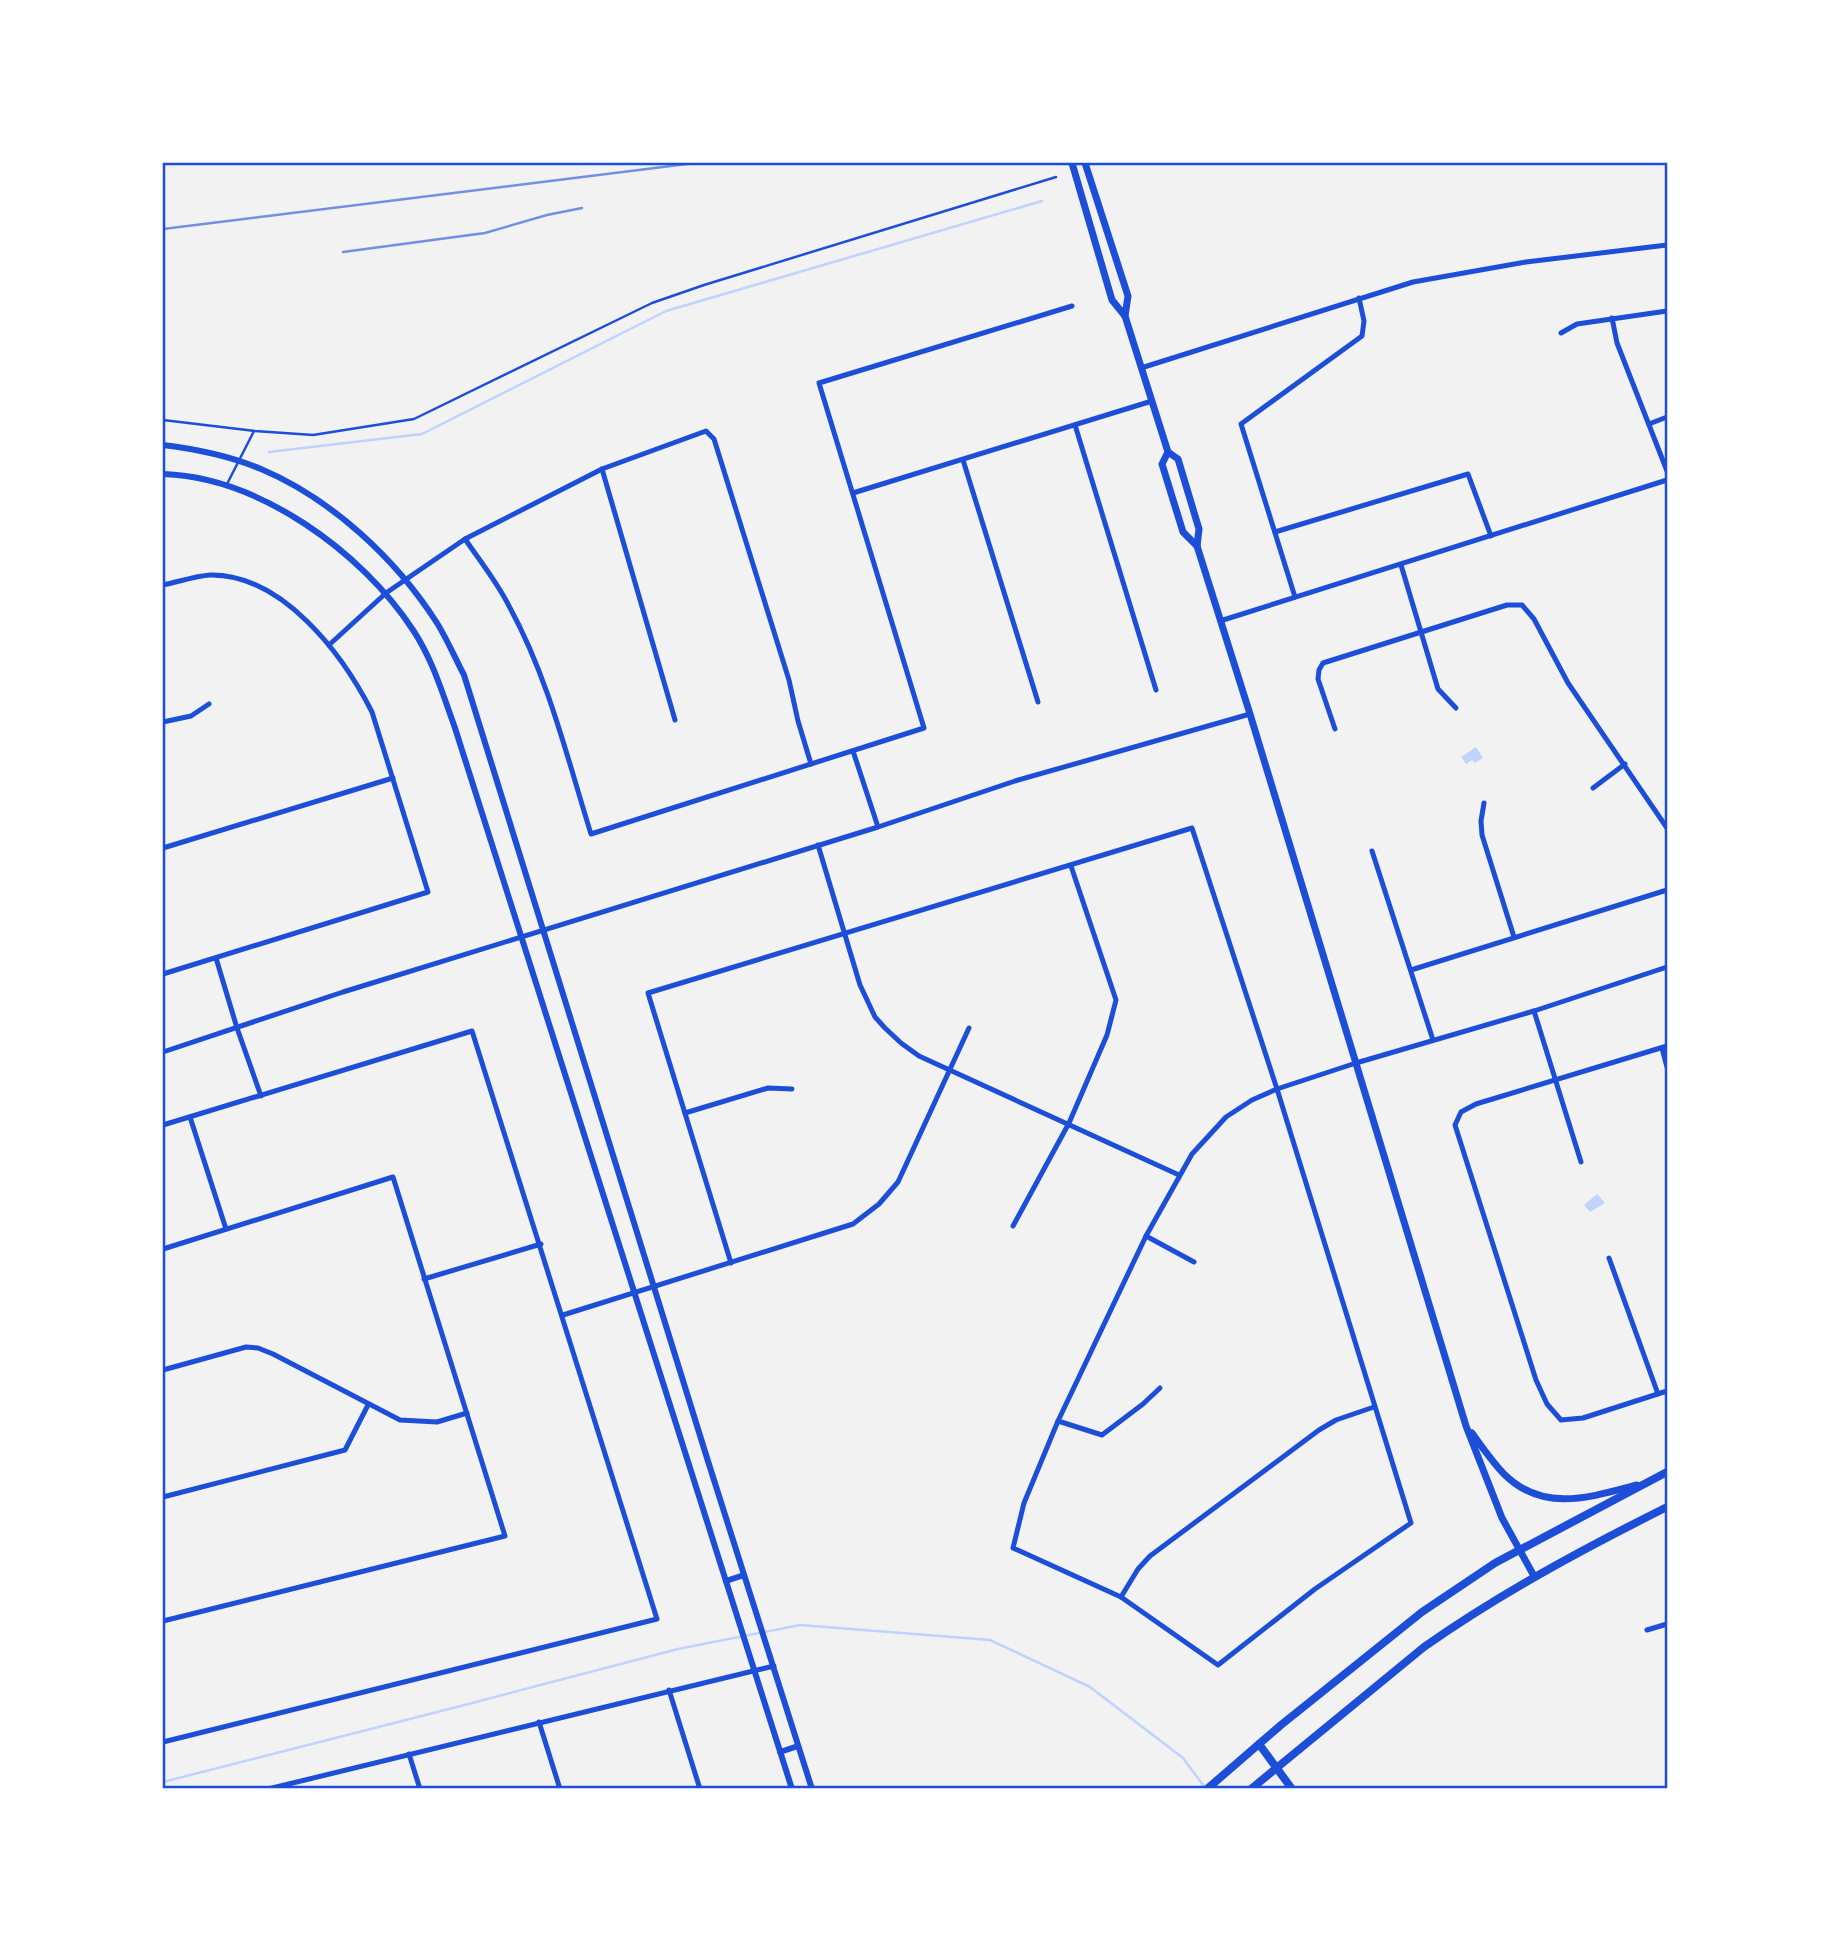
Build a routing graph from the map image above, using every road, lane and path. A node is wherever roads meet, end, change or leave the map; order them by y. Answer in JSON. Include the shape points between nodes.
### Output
{"nodes":[{"id":1,"x":1072,"y":163,"type":"edge"},
{"id":2,"x":1085,"y":163,"type":"edge"},
{"id":3,"x":1056,"y":177,"type":"dead end"},
{"id":4,"x":1667,"y":245,"type":"edge"},
{"id":5,"x":1359,"y":298,"type":"junction"},
{"id":6,"x":1072,"y":306,"type":"dead end"},
{"id":7,"x":1667,"y":311,"type":"edge"},
{"id":8,"x":1125,"y":316,"type":"junction"},
{"id":9,"x":1612,"y":318,"type":"junction"},
{"id":10,"x":1561,"y":333,"type":"dead end"},
{"id":11,"x":1141,"y":368,"type":"junction"},
{"id":12,"x":1152,"y":401,"type":"junction"},
{"id":13,"x":1667,"y":417,"type":"edge"},
{"id":14,"x":163,"y":420,"type":"edge"},
{"id":15,"x":1649,"y":424,"type":"junction"},
{"id":16,"x":1074,"y":425,"type":"junction"},
{"id":17,"x":254,"y":431,"type":"junction"},
{"id":18,"x":163,"y":445,"type":"edge"},
{"id":19,"x":1168,"y":452,"type":"junction"},
{"id":20,"x":963,"y":460,"type":"junction"},
{"id":21,"x":239,"y":461,"type":"junction"},
{"id":22,"x":602,"y":469,"type":"junction"},
{"id":23,"x":1667,"y":471,"type":"edge"},
{"id":24,"x":163,"y":474,"type":"edge"},
{"id":25,"x":1667,"y":480,"type":"edge"},
{"id":26,"x":226,"y":486,"type":"junction"},
{"id":27,"x":853,"y":493,"type":"junction"},
{"id":28,"x":1275,"y":532,"type":"junction"},
{"id":29,"x":1491,"y":536,"type":"junction"},
{"id":30,"x":465,"y":539,"type":"junction"},
{"id":31,"x":1196,"y":546,"type":"junction"},
{"id":32,"x":1401,"y":565,"type":"junction"},
{"id":33,"x":405,"y":579,"type":"junction"},
{"id":34,"x":163,"y":585,"type":"edge"},
{"id":35,"x":386,"y":593,"type":"junction"},
{"id":36,"x":1295,"y":597,"type":"junction"},
{"id":37,"x":1220,"y":621,"type":"junction"},
{"id":38,"x":1419,"y":633,"type":"junction"},
{"id":39,"x":329,"y":645,"type":"junction"},
{"id":40,"x":1156,"y":690,"type":"dead end"},
{"id":41,"x":1038,"y":702,"type":"dead end"},
{"id":42,"x":209,"y":704,"type":"dead end"},
{"id":43,"x":1456,"y":708,"type":"dead end"},
{"id":44,"x":1250,"y":714,"type":"junction"},
{"id":45,"x":675,"y":720,"type":"dead end"},
{"id":46,"x":163,"y":722,"type":"edge"},
{"id":47,"x":1335,"y":729,"type":"dead end"},
{"id":48,"x":853,"y":751,"type":"junction"},
{"id":49,"x":811,"y":764,"type":"junction"},
{"id":50,"x":1625,"y":764,"type":"junction"},
{"id":51,"x":393,"y":778,"type":"junction"},
{"id":52,"x":1593,"y":788,"type":"dead end"},
{"id":53,"x":1484,"y":803,"type":"dead end"},
{"id":54,"x":878,"y":827,"type":"junction"},
{"id":55,"x":1667,"y":828,"type":"edge"},
{"id":56,"x":818,"y":845,"type":"junction"},
{"id":57,"x":163,"y":848,"type":"edge"},
{"id":58,"x":1372,"y":850,"type":"dead end"},
{"id":59,"x":1071,"y":866,"type":"junction"},
{"id":60,"x":1667,"y":890,"type":"edge"},
{"id":61,"x":543,"y":932,"type":"junction"},
{"id":62,"x":844,"y":934,"type":"junction"},
{"id":63,"x":1514,"y":937,"type":"junction"},
{"id":64,"x":521,"y":938,"type":"junction"},
{"id":65,"x":216,"y":958,"type":"junction"},
{"id":66,"x":1667,"y":967,"type":"edge"},
{"id":67,"x":1411,"y":970,"type":"junction"},
{"id":68,"x":163,"y":974,"type":"edge"},
{"id":69,"x":1534,"y":1011,"type":"junction"},
{"id":70,"x":237,"y":1028,"type":"junction"},
{"id":71,"x":969,"y":1028,"type":"dead end"},
{"id":72,"x":1433,"y":1040,"type":"junction"},
{"id":73,"x":1664,"y":1047,"type":"edge"},
{"id":74,"x":163,"y":1052,"type":"edge"},
{"id":75,"x":1356,"y":1063,"type":"junction"},
{"id":76,"x":1667,"y":1067,"type":"edge"},
{"id":77,"x":950,"y":1070,"type":"junction"},
{"id":78,"x":1556,"y":1080,"type":"junction"},
{"id":79,"x":792,"y":1089,"type":"dead end"},
{"id":80,"x":1277,"y":1089,"type":"junction"},
{"id":81,"x":261,"y":1096,"type":"junction"},
{"id":82,"x":685,"y":1113,"type":"junction"},
{"id":83,"x":190,"y":1117,"type":"junction"},
{"id":84,"x":1069,"y":1123,"type":"junction"},
{"id":85,"x":163,"y":1125,"type":"edge"},
{"id":86,"x":1581,"y":1162,"type":"dead end"},
{"id":87,"x":1179,"y":1175,"type":"junction"},
{"id":88,"x":1013,"y":1226,"type":"dead end"},
{"id":89,"x":226,"y":1229,"type":"junction"},
{"id":90,"x":1146,"y":1237,"type":"junction"},
{"id":91,"x":541,"y":1244,"type":"junction"},
{"id":92,"x":163,"y":1249,"type":"edge"},
{"id":93,"x":1609,"y":1258,"type":"dead end"},
{"id":94,"x":1194,"y":1262,"type":"dead end"},
{"id":95,"x":731,"y":1263,"type":"junction"},
{"id":96,"x":424,"y":1279,"type":"junction"},
{"id":97,"x":653,"y":1286,"type":"junction"},
{"id":98,"x":633,"y":1293,"type":"junction"},
{"id":99,"x":563,"y":1315,"type":"junction"},
{"id":100,"x":163,"y":1370,"type":"edge"},
{"id":101,"x":1160,"y":1388,"type":"dead end"},
{"id":102,"x":1667,"y":1391,"type":"edge"},
{"id":103,"x":1658,"y":1394,"type":"junction"},
{"id":104,"x":368,"y":1405,"type":"junction"},
{"id":105,"x":1374,"y":1407,"type":"junction"},
{"id":106,"x":467,"y":1413,"type":"junction"},
{"id":107,"x":1058,"y":1421,"type":"junction"},
{"id":108,"x":1466,"y":1426,"type":"junction"},
{"id":109,"x":1667,"y":1472,"type":"edge"},
{"id":110,"x":1641,"y":1485,"type":"junction"},
{"id":111,"x":163,"y":1497,"type":"edge"},
{"id":112,"x":1667,"y":1507,"type":"edge"},
{"id":113,"x":1518,"y":1550,"type":"junction"},
{"id":114,"x":744,"y":1576,"type":"junction"},
{"id":115,"x":1534,"y":1576,"type":"junction"},
{"id":116,"x":726,"y":1581,"type":"junction"},
{"id":117,"x":1121,"y":1597,"type":"junction"},
{"id":118,"x":163,"y":1621,"type":"edge"},
{"id":119,"x":1667,"y":1624,"type":"edge"},
{"id":120,"x":1647,"y":1630,"type":"dead end"},
{"id":121,"x":774,"y":1666,"type":"junction"},
{"id":122,"x":754,"y":1670,"type":"junction"},
{"id":123,"x":669,"y":1690,"type":"junction"},
{"id":124,"x":539,"y":1722,"type":"junction"},
{"id":125,"x":163,"y":1742,"type":"edge"},
{"id":126,"x":1259,"y":1744,"type":"junction"},
{"id":127,"x":798,"y":1746,"type":"junction"},
{"id":128,"x":780,"y":1752,"type":"junction"},
{"id":129,"x":409,"y":1754,"type":"junction"},
{"id":130,"x":1277,"y":1767,"type":"junction"},
{"id":131,"x":280,"y":1788,"type":"edge"},
{"id":132,"x":268,"y":1789,"type":"edge"},
{"id":133,"x":420,"y":1789,"type":"edge"},
{"id":134,"x":560,"y":1789,"type":"edge"},
{"id":135,"x":700,"y":1789,"type":"edge"},
{"id":136,"x":792,"y":1789,"type":"edge"},
{"id":137,"x":812,"y":1789,"type":"edge"},
{"id":138,"x":1207,"y":1789,"type":"edge"},
{"id":139,"x":1251,"y":1789,"type":"edge"},
{"id":140,"x":1292,"y":1789,"type":"edge"}],
"edges":[{"from":1,"to":8,"type":"main road","via":[[1112,300]]},
{"from":2,"to":8,"type":"main road","via":[[1128,296]]},
{"from":3,"to":17,"type":"lane","via":[[652,303],[415,419],[313,435]]},
{"from":4,"to":5,"type":"street","via":[[1453,274]]},
{"from":5,"to":11,"type":"street"},
{"from":5,"to":28,"type":"street","via":[[1362,336],[1241,424]]},
{"from":6,"to":27,"type":"street","via":[[819,383]]},
{"from":7,"to":9,"type":"street"},
{"from":8,"to":11,"type":"main road"},
{"from":9,"to":10,"type":"street","via":[[1577,324]]},
{"from":9,"to":15,"type":"street","via":[[1617,343]]},
{"from":11,"to":12,"type":"main road"},
{"from":12,"to":16,"type":"street"},
{"from":12,"to":19,"type":"main road"},
{"from":13,"to":15,"type":"street"},
{"from":14,"to":17,"type":"lane"},
{"from":15,"to":23,"type":"street"},
{"from":16,"to":20,"type":"street"},
{"from":16,"to":40,"type":"street"},
{"from":17,"to":21,"type":"lane"},
{"from":18,"to":21,"type":"street"},
{"from":19,"to":31,"type":"main road","via":[[1178,459],[1199,528]]},
{"from":19,"to":31,"type":"main road","via":[[1163,464],[1184,533]]},
{"from":20,"to":27,"type":"street"},
{"from":20,"to":41,"type":"street"},
{"from":21,"to":26,"type":"lane"},
{"from":21,"to":33,"type":"street","via":[[319,501]]},
{"from":22,"to":30,"type":"street"},
{"from":22,"to":45,"type":"street"},
{"from":22,"to":49,"type":"street","via":[[706,430],[714,439]]},
{"from":24,"to":26,"type":"street"},
{"from":25,"to":29,"type":"street"},
{"from":26,"to":35,"type":"street","via":[[300,521]]},
{"from":27,"to":48,"type":"street","via":[[924,728]]},
{"from":28,"to":29,"type":"street","via":[[1468,474]]},
{"from":28,"to":36,"type":"street"},
{"from":29,"to":32,"type":"street"},
{"from":30,"to":33,"type":"street"},
{"from":30,"to":49,"type":"street","via":[[509,605],[527,642],[591,834]]},
{"from":31,"to":37,"type":"main road"},
{"from":32,"to":36,"type":"street"},
{"from":32,"to":38,"type":"street"},
{"from":33,"to":35,"type":"street"},
{"from":33,"to":61,"type":"street","via":[[437,624],[464,675]]},
{"from":34,"to":39,"type":"street","via":[[210,575],[251,584],[291,607]]},
{"from":35,"to":39,"type":"street"},
{"from":35,"to":64,"type":"street","via":[[433,666]]},
{"from":36,"to":37,"type":"street"},
{"from":37,"to":44,"type":"main road"},
{"from":38,"to":43,"type":"street","via":[[1438,689]]},
{"from":38,"to":47,"type":"street","via":[[1323,663],[1318,679]]},
{"from":38,"to":50,"type":"street","via":[[1507,605],[1522,605],[1568,683]]},
{"from":39,"to":51,"type":"street","via":[[372,712]]},
{"from":42,"to":46,"type":"street","via":[[191,716]]},
{"from":44,"to":54,"type":"street","via":[[1015,781]]},
{"from":44,"to":75,"type":"main road"},
{"from":48,"to":49,"type":"street"},
{"from":48,"to":54,"type":"street"},
{"from":50,"to":52,"type":"street"},
{"from":50,"to":55,"type":"street"},
{"from":51,"to":57,"type":"street"},
{"from":51,"to":65,"type":"street","via":[[428,892]]},
{"from":53,"to":63,"type":"street","via":[[1482,835]]},
{"from":54,"to":56,"type":"street"},
{"from":56,"to":61,"type":"street"},
{"from":56,"to":62,"type":"street"},
{"from":58,"to":67,"type":"street"},
{"from":59,"to":62,"type":"street"},
{"from":59,"to":80,"type":"street","via":[[1192,828]]},
{"from":59,"to":84,"type":"street","via":[[1116,1000],[1107,1035]]},
{"from":60,"to":63,"type":"street"},
{"from":61,"to":64,"type":"street"},
{"from":61,"to":97,"type":"street"},
{"from":62,"to":77,"type":"street","via":[[875,1017],[919,1056]]},
{"from":62,"to":82,"type":"street","via":[[648,993]]},
{"from":63,"to":67,"type":"street"},
{"from":64,"to":70,"type":"street"},
{"from":64,"to":98,"type":"street"},
{"from":65,"to":68,"type":"street"},
{"from":65,"to":70,"type":"street"},
{"from":66,"to":69,"type":"street"},
{"from":67,"to":72,"type":"street"},
{"from":69,"to":72,"type":"street"},
{"from":69,"to":78,"type":"street"},
{"from":70,"to":74,"type":"street"},
{"from":70,"to":81,"type":"street"},
{"from":71,"to":77,"type":"street"},
{"from":72,"to":75,"type":"street"},
{"from":73,"to":76,"type":"street"},
{"from":73,"to":78,"type":"street"},
{"from":75,"to":80,"type":"street"},
{"from":75,"to":108,"type":"main road"},
{"from":77,"to":84,"type":"street"},
{"from":77,"to":95,"type":"street","via":[[898,1182],[879,1204],[842,1229]]},
{"from":78,"to":86,"type":"street"},
{"from":78,"to":103,"type":"street","via":[[1468,1108],[1455,1125],[1536,1380],[1561,1420],[1583,1418]]},
{"from":79,"to":82,"type":"street","via":[[768,1088]]},
{"from":80,"to":87,"type":"street","via":[[1226,1118]]},
{"from":80,"to":105,"type":"street"},
{"from":81,"to":83,"type":"street"},
{"from":81,"to":91,"type":"street","via":[[472,1031]]},
{"from":82,"to":95,"type":"street"},
{"from":83,"to":85,"type":"street"},
{"from":83,"to":89,"type":"street"},
{"from":84,"to":87,"type":"street"},
{"from":84,"to":88,"type":"street"},
{"from":87,"to":90,"type":"street"},
{"from":89,"to":92,"type":"street"},
{"from":89,"to":96,"type":"street","via":[[393,1177]]},
{"from":90,"to":94,"type":"street"},
{"from":90,"to":107,"type":"street"},
{"from":91,"to":96,"type":"street"},
{"from":91,"to":99,"type":"street"},
{"from":93,"to":103,"type":"street"},
{"from":95,"to":97,"type":"street"},
{"from":96,"to":106,"type":"street"},
{"from":97,"to":98,"type":"street"},
{"from":97,"to":114,"type":"street"},
{"from":98,"to":99,"type":"street"},
{"from":98,"to":116,"type":"street"},
{"from":99,"to":125,"type":"street","via":[[657,1619]]},
{"from":100,"to":104,"type":"street","via":[[233,1349],[258,1348]]},
{"from":101,"to":107,"type":"street","via":[[1102,1435]]},
{"from":102,"to":103,"type":"street"},
{"from":104,"to":106,"type":"street","via":[[412,1422],[437,1422]]},
{"from":104,"to":111,"type":"street","via":[[345,1450]]},
{"from":105,"to":117,"type":"street","via":[[1319,1430],[1150,1556]]},
{"from":105,"to":117,"type":"street","via":[[1411,1523],[1315,1589],[1218,1665]]},
{"from":106,"to":118,"type":"street","via":[[505,1536]]},
{"from":107,"to":117,"type":"street","via":[[1024,1503],[1013,1548]]},
{"from":108,"to":110,"type":"main road","via":[[1504,1475],[1540,1497],[1588,1499]]},
{"from":108,"to":113,"type":"main road"},
{"from":109,"to":110,"type":"main road"},
{"from":110,"to":113,"type":"main road"},
{"from":112,"to":115,"type":"main road"},
{"from":113,"to":115,"type":"main road"},
{"from":113,"to":126,"type":"main road","via":[[1422,1612]]},
{"from":114,"to":116,"type":"street"},
{"from":114,"to":121,"type":"street"},
{"from":115,"to":130,"type":"main road","via":[[1424,1647]]},
{"from":116,"to":122,"type":"street"},
{"from":119,"to":120,"type":"street"},
{"from":121,"to":122,"type":"street"},
{"from":121,"to":127,"type":"street"},
{"from":122,"to":123,"type":"street"},
{"from":122,"to":128,"type":"street"},
{"from":123,"to":124,"type":"street"},
{"from":123,"to":135,"type":"street"},
{"from":124,"to":129,"type":"street"},
{"from":124,"to":134,"type":"street"},
{"from":126,"to":130,"type":"main road"},
{"from":126,"to":138,"type":"main road"},
{"from":127,"to":128,"type":"street"},
{"from":127,"to":137,"type":"street"},
{"from":128,"to":136,"type":"street"},
{"from":129,"to":131,"type":"street"},
{"from":129,"to":133,"type":"street"},
{"from":130,"to":139,"type":"main road"},
{"from":130,"to":140,"type":"main road"},
{"from":131,"to":132,"type":"street"}]}
